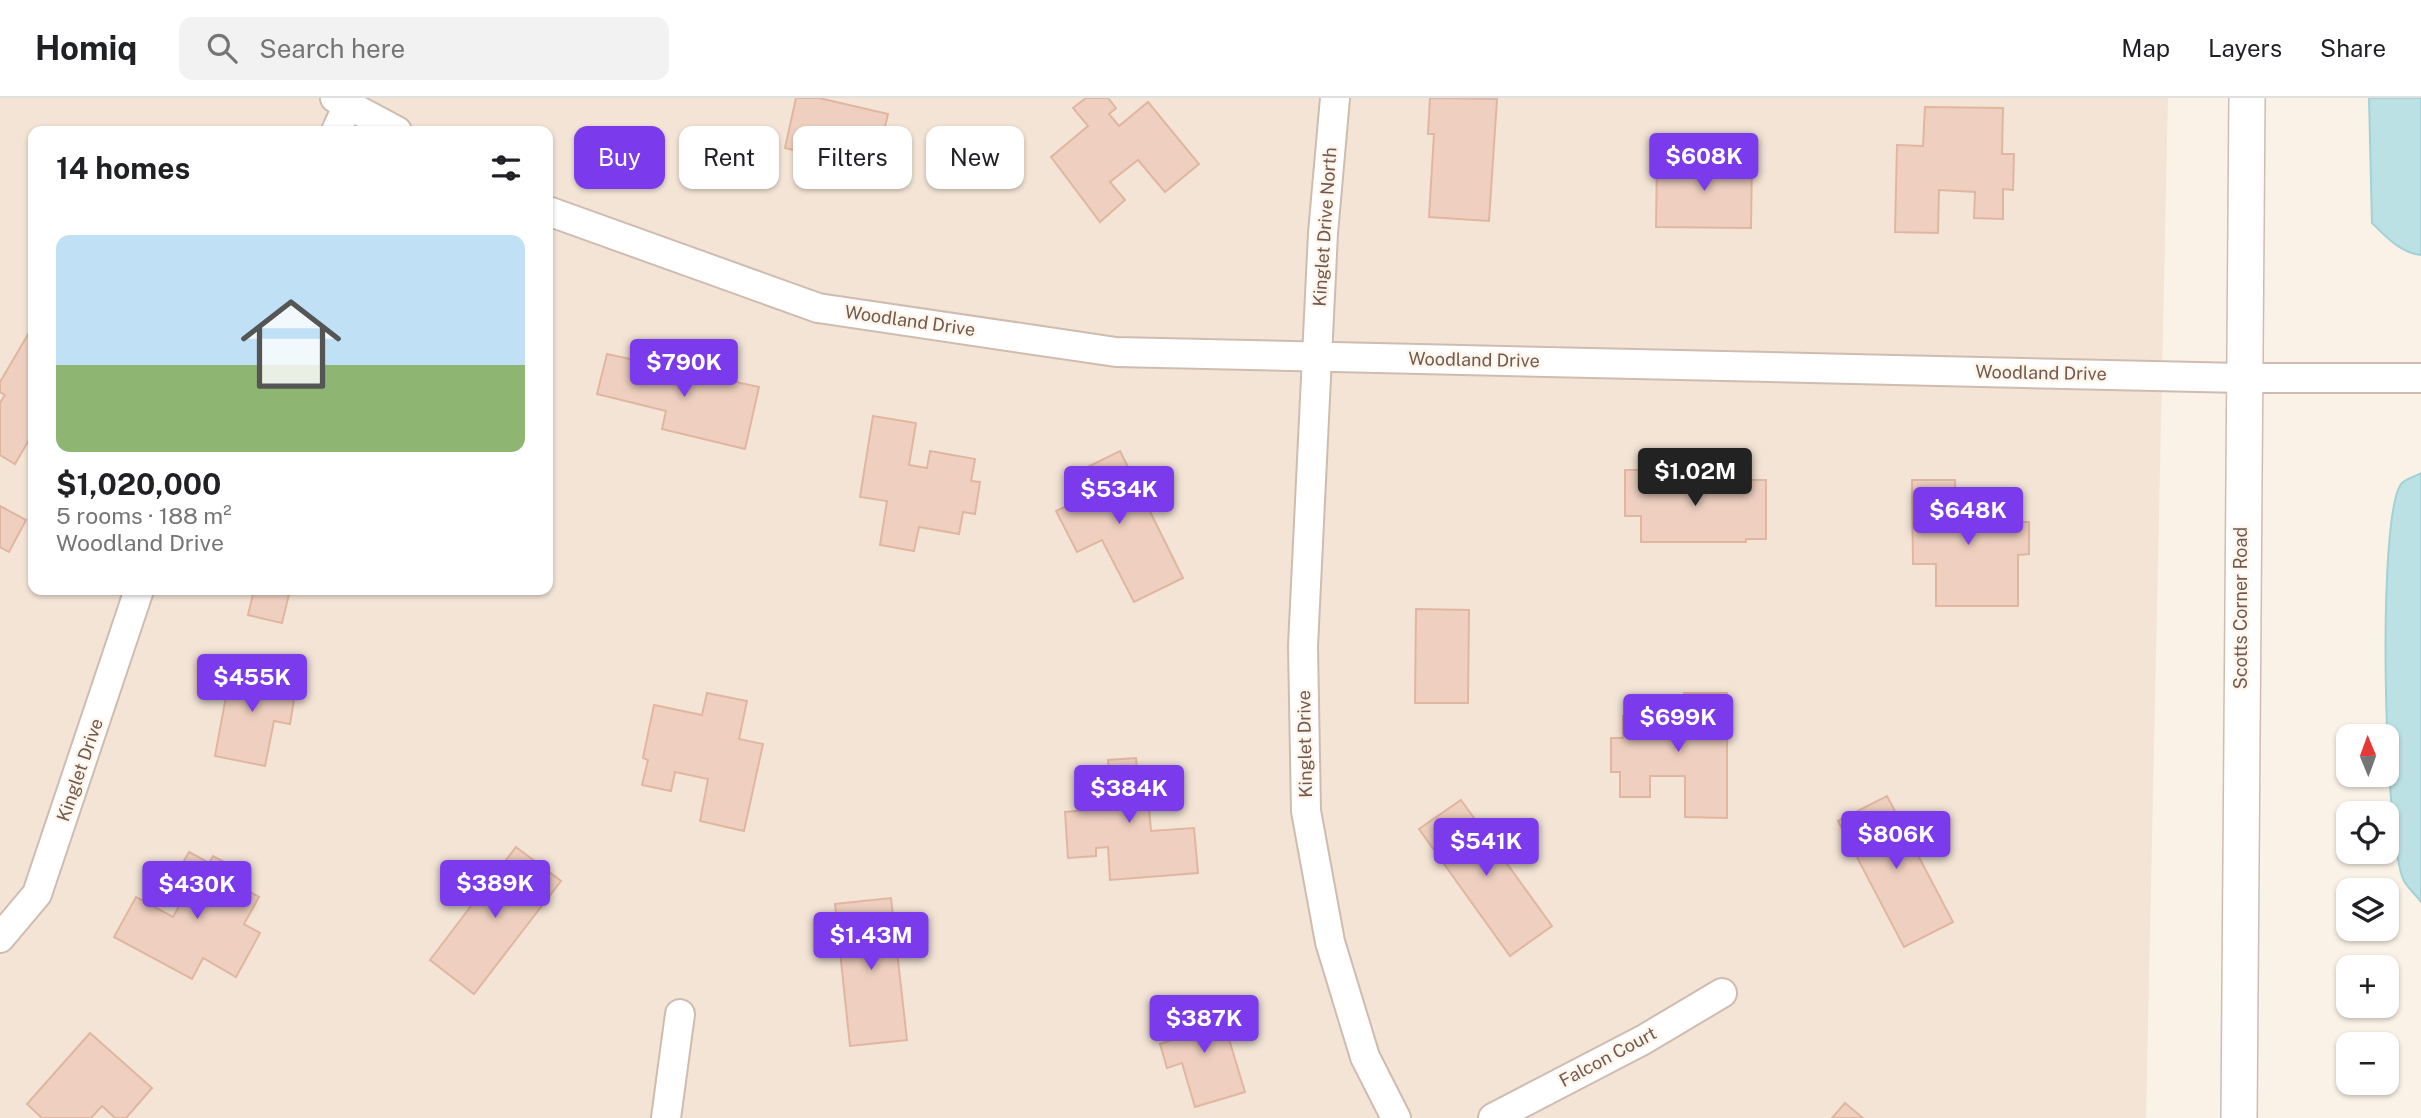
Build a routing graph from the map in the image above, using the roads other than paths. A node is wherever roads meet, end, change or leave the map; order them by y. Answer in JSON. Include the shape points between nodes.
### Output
{"nodes":[{"id":1,"x":1335,"y":98,"type":"edge"},
{"id":2,"x":2247,"y":98,"type":"edge"},
{"id":3,"x":345,"y":100,"type":"edge"},
{"id":4,"x":337,"y":126,"type":"edge"},
{"id":5,"x":389,"y":126,"type":"edge"},
{"id":6,"x":553,"y":213,"type":"edge"},
{"id":7,"x":1317,"y":356,"type":"junction"},
{"id":8,"x":2242,"y":378,"type":"junction"},
{"id":9,"x":2421,"y":378,"type":"edge"},
{"id":10,"x":137,"y":595,"type":"edge"},
{"id":11,"x":0,"y":939,"type":"edge"},
{"id":12,"x":1722,"y":993,"type":"dead end"},
{"id":13,"x":680,"y":1014,"type":"dead end"},
{"id":14,"x":666,"y":1118,"type":"edge"},
{"id":15,"x":1396,"y":1118,"type":"edge"},
{"id":16,"x":1493,"y":1118,"type":"edge"},
{"id":17,"x":2239,"y":1118,"type":"edge"}],
"edges":[{"from":1,"to":7,"type":"street","name":"Kinglet Drive North"},
{"from":2,"to":8,"type":"street","name":"Scotts Corner Road"},
{"from":3,"to":4,"type":"street"},
{"from":3,"to":5,"type":"street"},
{"from":6,"to":7,"type":"street","name":"Woodland Drive","via":[[818,308],[1116,352]]},
{"from":7,"to":8,"type":"street","name":"Woodland Drive"},
{"from":7,"to":15,"type":"street","name":"Kinglet Drive","via":[[1303,646],[1306,811],[1330,942],[1365,1057]]},
{"from":8,"to":9,"type":"street","name":"Woodland Drive"},
{"from":8,"to":17,"type":"street","name":"Scotts Corner Road"},
{"from":10,"to":11,"type":"street","name":"Kinglet Drive","via":[[37,894]]},
{"from":12,"to":16,"type":"street","name":"Falcon Court"},
{"from":13,"to":14,"type":"street"}]}
